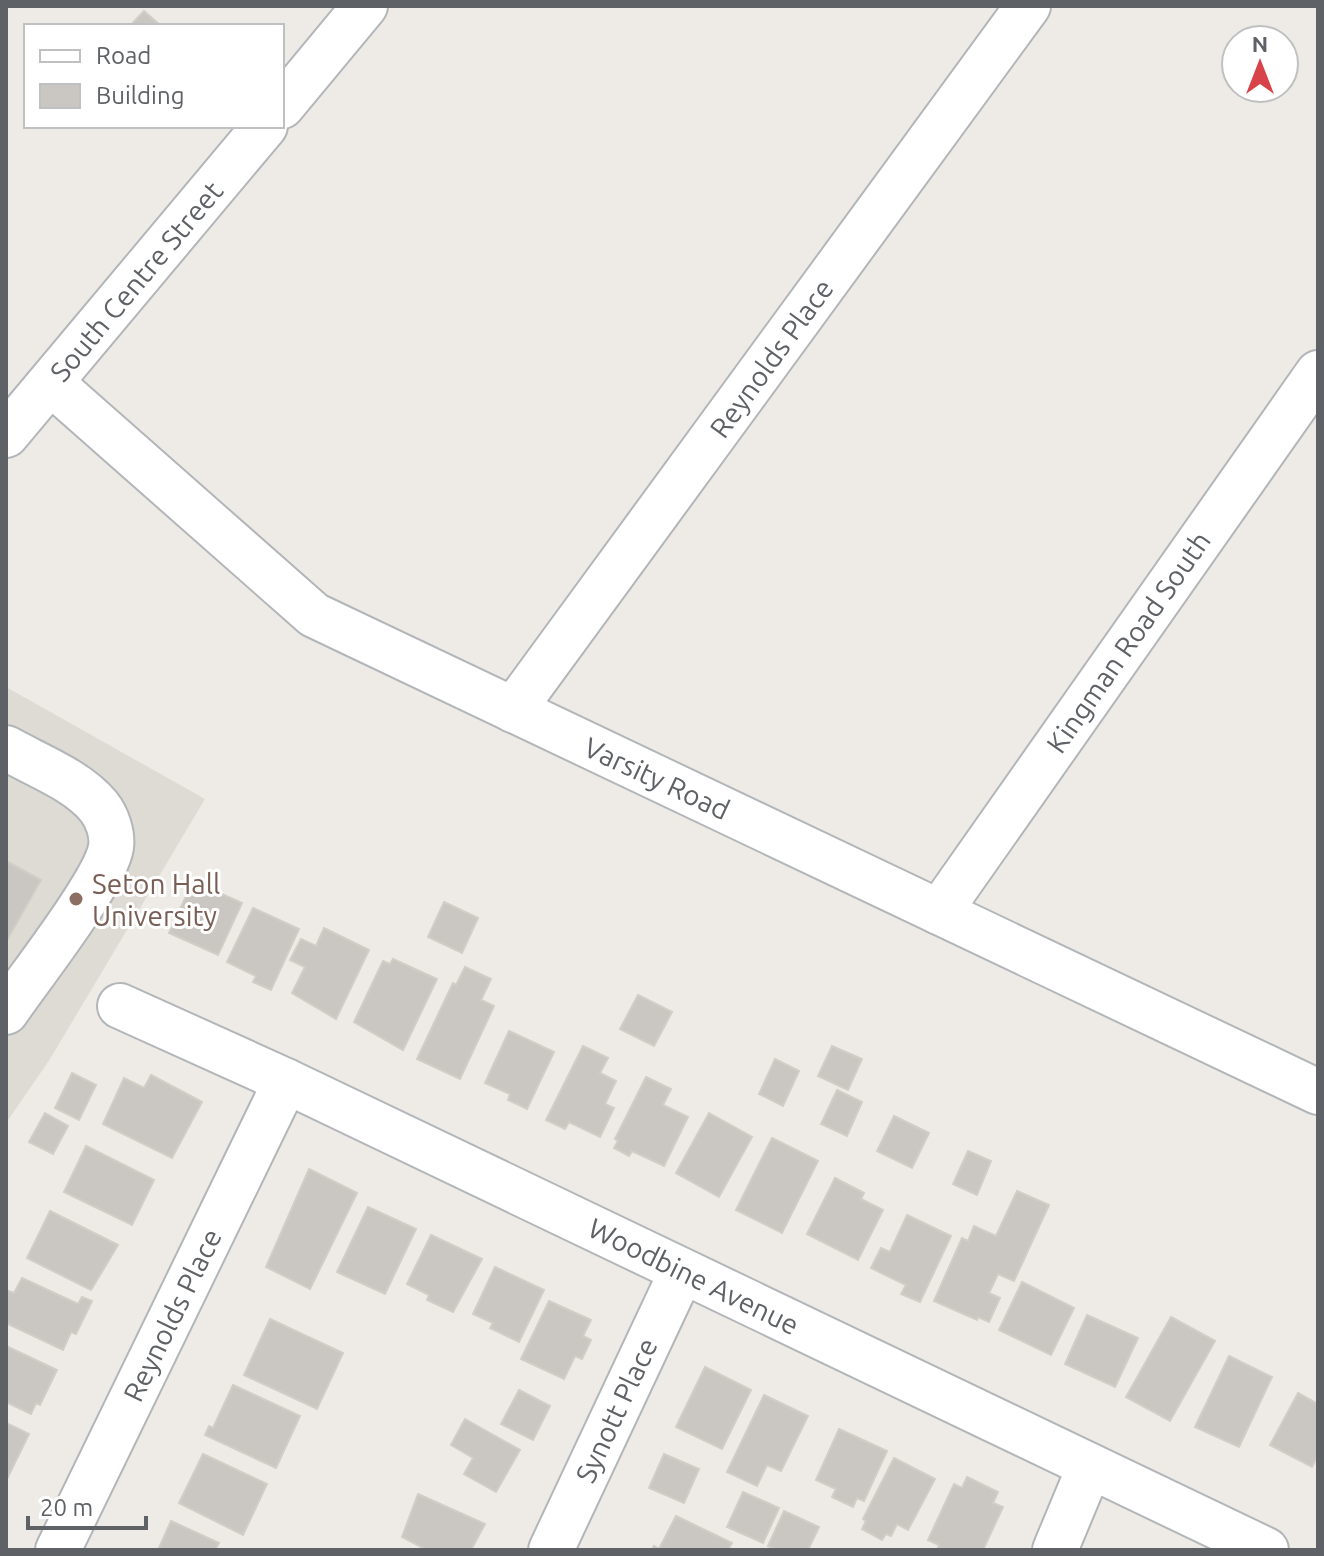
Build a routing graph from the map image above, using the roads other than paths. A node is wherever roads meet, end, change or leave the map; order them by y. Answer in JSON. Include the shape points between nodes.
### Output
{"nodes":[{"id":1,"x":365,"y":6,"type":"edge"},
{"id":2,"x":1028,"y":6,"type":"edge"},
{"id":3,"x":284,"y":104,"type":"edge"},
{"id":4,"x":263,"y":128,"type":"edge"},
{"id":5,"x":1318,"y":373,"type":"edge"},
{"id":6,"x":51,"y":383,"type":"junction"},
{"id":7,"x":6,"y":435,"type":"edge"},
{"id":8,"x":513,"y":710,"type":"junction"},
{"id":9,"x":6,"y":748,"type":"edge"},
{"id":10,"x":939,"y":912,"type":"junction"},
{"id":11,"x":120,"y":1006,"type":"dead end"},
{"id":12,"x":6,"y":1012,"type":"edge"},
{"id":13,"x":286,"y":1081,"type":"junction"},
{"id":14,"x":1318,"y":1092,"type":"edge"},
{"id":15,"x":682,"y":1271,"type":"junction"},
{"id":16,"x":1090,"y":1466,"type":"junction"},
{"id":17,"x":58,"y":1550,"type":"edge"},
{"id":18,"x":551,"y":1550,"type":"edge"},
{"id":19,"x":1055,"y":1550,"type":"edge"},
{"id":20,"x":1266,"y":1550,"type":"edge"}],
"edges":[{"from":1,"to":3,"type":"street"},
{"from":2,"to":8,"type":"street","name":"Reynolds Place"},
{"from":4,"to":6,"type":"street","name":"South Centre Street"},
{"from":5,"to":10,"type":"street","name":"Kingman Road South"},
{"from":6,"to":7,"type":"street","name":"South Centre Street"},
{"from":6,"to":8,"type":"street","name":"Varsity Road","via":[[314,615]]},
{"from":8,"to":10,"type":"street","name":"Varsity Road"},
{"from":9,"to":12,"type":"street","via":[[78,788],[100,807],[110,827],[111,847],[100,875]]},
{"from":10,"to":14,"type":"street","name":"Varsity Road"},
{"from":11,"to":13,"type":"street","name":"Woodbine Avenue"},
{"from":13,"to":15,"type":"street","name":"Woodbine Avenue"},
{"from":13,"to":17,"type":"street","name":"Reynolds Place"},
{"from":15,"to":16,"type":"street","name":"Woodbine Avenue"},
{"from":15,"to":18,"type":"street","name":"Synott Place"},
{"from":16,"to":19,"type":"street"},
{"from":16,"to":20,"type":"street","name":"Woodbine Avenue"}]}
